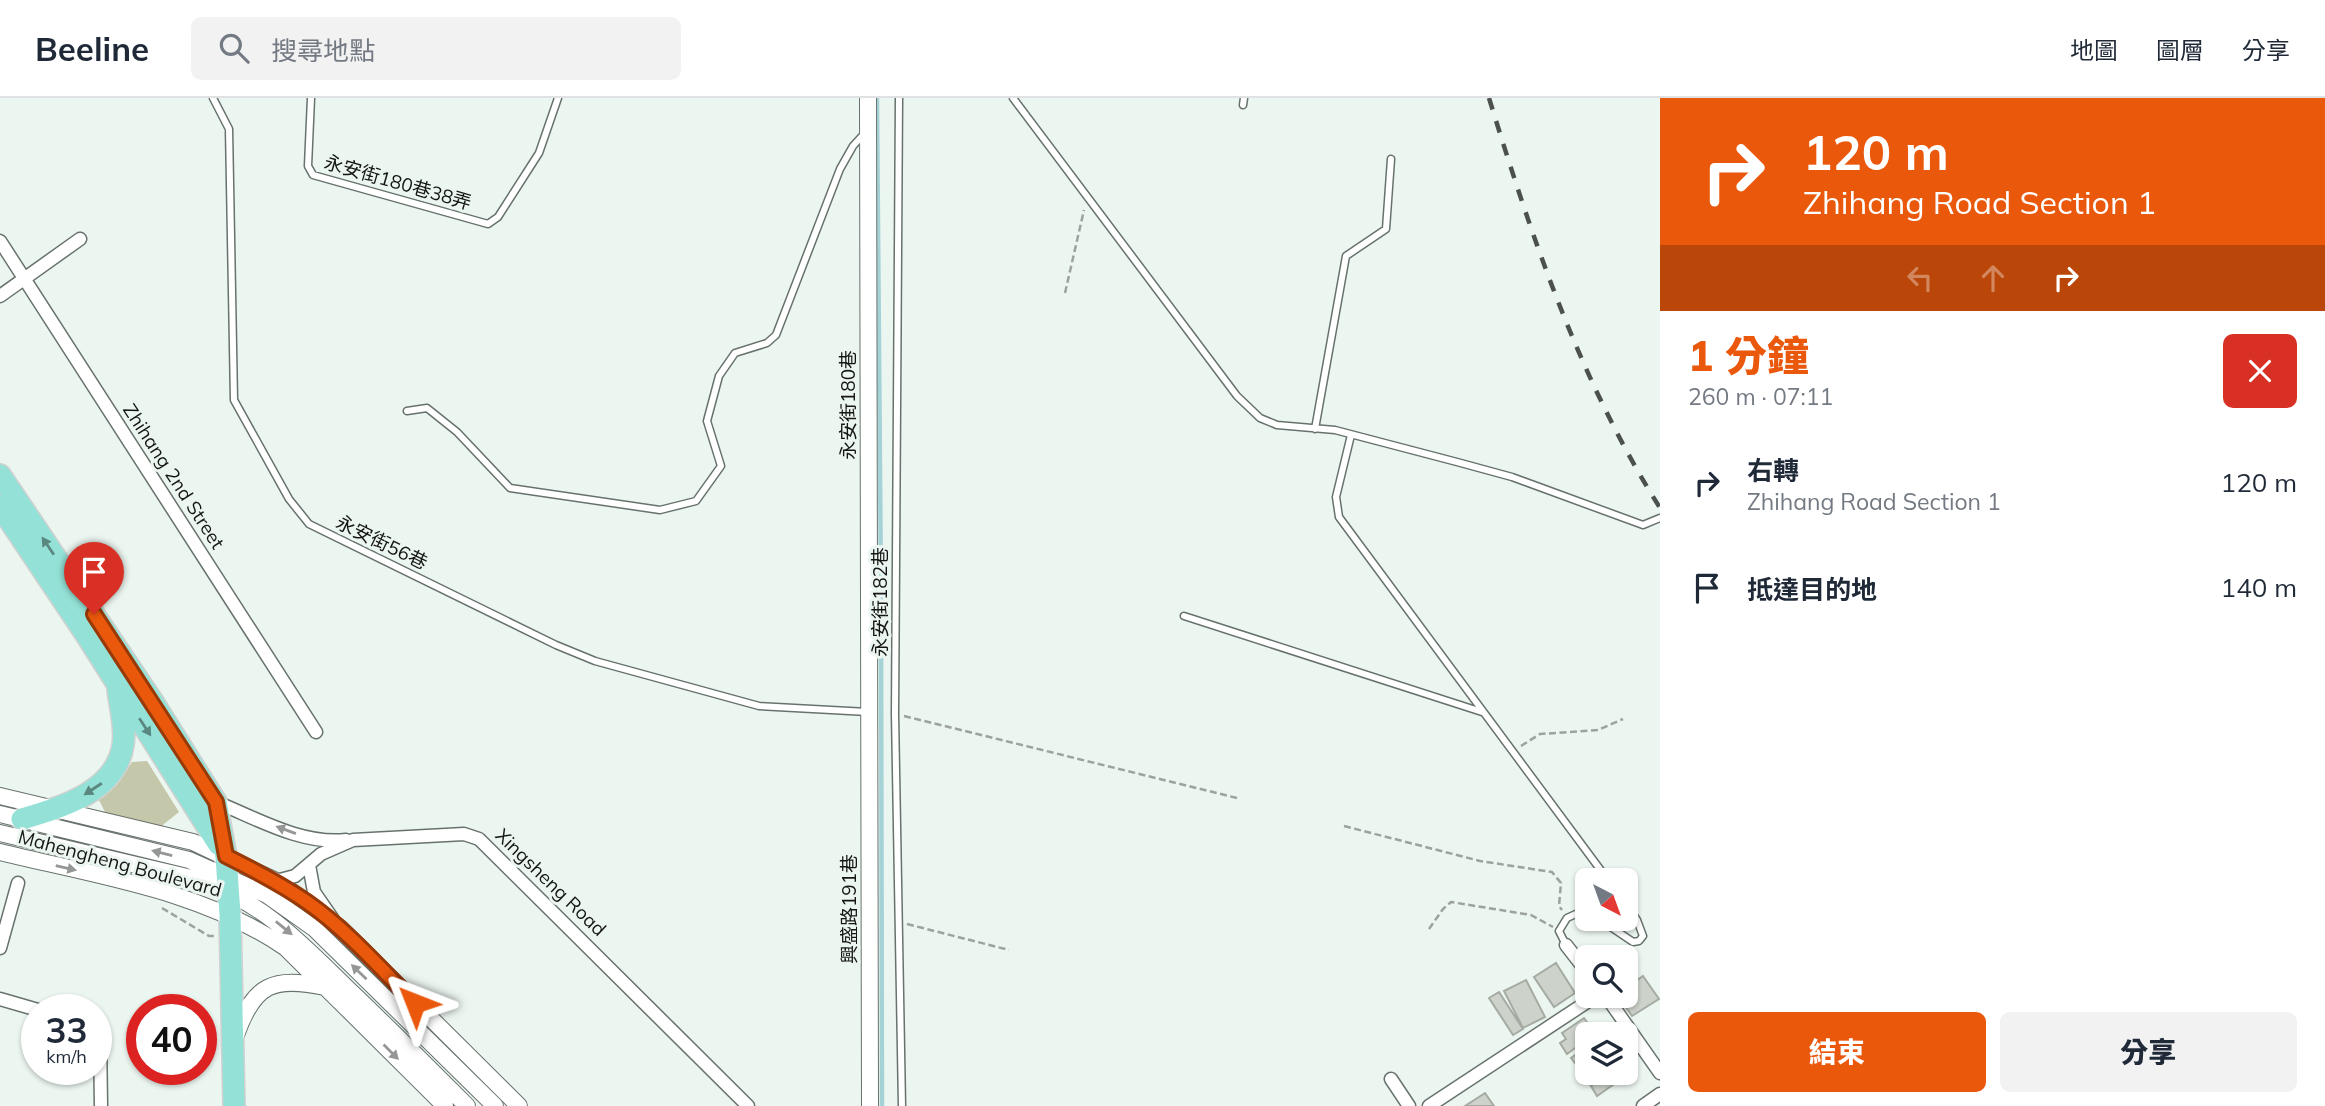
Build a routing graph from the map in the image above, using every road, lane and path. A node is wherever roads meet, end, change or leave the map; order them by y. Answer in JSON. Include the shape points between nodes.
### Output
{"nodes":[{"id":1,"x":213,"y":98,"type":"edge"},
{"id":2,"x":311,"y":98,"type":"edge"},
{"id":3,"x":558,"y":98,"type":"edge"},
{"id":4,"x":868,"y":98,"type":"edge"},
{"id":5,"x":899,"y":98,"type":"edge"},
{"id":6,"x":1013,"y":98,"type":"edge"},
{"id":7,"x":868,"y":130,"type":"junction"},
{"id":8,"x":1391,"y":159,"type":"dead end"},
{"id":9,"x":1088,"y":197,"type":"junction"},
{"id":10,"x":80,"y":239,"type":"dead end"},
{"id":11,"x":0,"y":242,"type":"edge"},
{"id":12,"x":25,"y":280,"type":"junction"},
{"id":13,"x":1065,"y":293,"type":"dead end"},
{"id":14,"x":0,"y":296,"type":"edge"},
{"id":15,"x":407,"y":411,"type":"dead end"},
{"id":16,"x":1315,"y":429,"type":"junction"},
{"id":17,"x":1351,"y":435,"type":"junction"},
{"id":18,"x":2,"y":490,"type":"edge"},
{"id":19,"x":1660,"y":518,"type":"edge"},
{"id":20,"x":1184,"y":616,"type":"dead end"},
{"id":21,"x":118,"y":684,"type":"junction"},
{"id":22,"x":870,"y":712,"type":"junction"},
{"id":23,"x":1482,"y":712,"type":"junction"},
{"id":24,"x":895,"y":714,"type":"junction"},
{"id":25,"x":1623,"y":719,"type":"dead end"},
{"id":26,"x":316,"y":732,"type":"dead end"},
{"id":27,"x":1514,"y":751,"type":"junction"},
{"id":28,"x":0,"y":796,"type":"edge"},
{"id":29,"x":1237,"y":798,"type":"dead end"},
{"id":30,"x":216,"y":802,"type":"junction"},
{"id":31,"x":57,"y":808,"type":"junction"},
{"id":32,"x":0,"y":814,"type":"edge"},
{"id":33,"x":22,"y":819,"type":"junction"},
{"id":34,"x":1344,"y":826,"type":"dead end"},
{"id":35,"x":0,"y":833,"type":"edge"},
{"id":36,"x":353,"y":839,"type":"junction"},
{"id":37,"x":0,"y":852,"type":"edge"},
{"id":38,"x":309,"y":865,"type":"junction"},
{"id":39,"x":1599,"y":868,"type":"edge"},
{"id":40,"x":227,"y":874,"type":"junction"},
{"id":41,"x":276,"y":881,"type":"junction"},
{"id":42,"x":18,"y":883,"type":"dead end"},
{"id":43,"x":155,"y":903,"type":"dead end"},
{"id":44,"x":1575,"y":914,"type":"edge"},
{"id":45,"x":1567,"y":918,"type":"junction"},
{"id":46,"x":898,"y":921,"type":"junction"},
{"id":47,"x":1638,"y":923,"type":"edge"},
{"id":48,"x":230,"y":925,"type":"junction"},
{"id":49,"x":340,"y":928,"type":"junction"},
{"id":50,"x":1429,"y":929,"type":"dead end"},
{"id":51,"x":1559,"y":931,"type":"junction"},
{"id":52,"x":1617,"y":931,"type":"edge"},
{"id":53,"x":1566,"y":945,"type":"joint"},
{"id":54,"x":0,"y":947,"type":"edge"},
{"id":55,"x":1009,"y":950,"type":"dead end"},
{"id":56,"x":1575,"y":957,"type":"edge"},
{"id":57,"x":326,"y":987,"type":"junction"},
{"id":58,"x":347,"y":988,"type":"junction"},
{"id":59,"x":0,"y":999,"type":"edge"},
{"id":60,"x":21,"y":1005,"type":"edge"},
{"id":61,"x":1578,"y":1008,"type":"edge"},
{"id":62,"x":1614,"y":1008,"type":"edge"},
{"id":63,"x":232,"y":1044,"type":"junction"},
{"id":64,"x":465,"y":1065,"type":"junction"},
{"id":65,"x":1660,"y":1073,"type":"edge"},
{"id":66,"x":1391,"y":1079,"type":"dead end"},
{"id":67,"x":101,"y":1085,"type":"edge"},
{"id":68,"x":1660,"y":1094,"type":"edge"},
{"id":69,"x":441,"y":1095,"type":"edge"},
{"id":70,"x":101,"y":1106,"type":"edge"},
{"id":71,"x":234,"y":1106,"type":"edge"},
{"id":72,"x":467,"y":1106,"type":"edge"},
{"id":73,"x":495,"y":1106,"type":"edge"},
{"id":74,"x":519,"y":1106,"type":"edge"},
{"id":75,"x":748,"y":1106,"type":"edge"},
{"id":76,"x":870,"y":1106,"type":"edge"},
{"id":77,"x":902,"y":1106,"type":"edge"},
{"id":78,"x":1409,"y":1106,"type":"edge"},
{"id":79,"x":1429,"y":1106,"type":"edge"},
{"id":80,"x":1643,"y":1106,"type":"edge"}],
"edges":[{"from":1,"to":22,"type":"lane","name":"永安街56巷","via":[[229,129],[234,400],[289,499],[309,524],[595,661],[759,706]]},
{"from":2,"to":3,"type":"lane","name":"永安街180巷38弄","via":[[308,166],[313,175],[488,224],[498,218],[539,153]]},
{"from":4,"to":7,"type":"street","name":"永安街180巷"},
{"from":5,"to":24,"type":"lane","name":"永安街182巷"},
{"from":6,"to":9,"type":"lane"},
{"from":7,"to":15,"type":"lane","via":[[840,169],[776,335],[735,354],[719,376],[708,421],[720,466],[696,500],[660,510],[510,488],[457,432],[427,408]]},
{"from":7,"to":22,"type":"street","name":"永安街180巷"},
{"from":8,"to":16,"type":"lane","via":[[1386,229],[1346,256]]},
{"from":9,"to":13,"type":"path"},
{"from":9,"to":16,"type":"lane","via":[[1237,396],[1260,418],[1277,425]]},
{"from":10,"to":12,"type":"street"},
{"from":11,"to":12,"type":"street","name":"Zhihang 2nd Street"},
{"from":12,"to":14,"type":"street"},
{"from":12,"to":26,"type":"street","name":"Zhihang 2nd Street"},
{"from":16,"to":17,"type":"lane"},
{"from":17,"to":19,"type":"lane","via":[[1513,477],[1643,525]]},
{"from":17,"to":23,"type":"lane","via":[[1336,497],[1339,517]]},
{"from":18,"to":21,"type":"main road"},
{"from":30,"to":18,"type":"main road","one_way":true,"via":[[151,699]]},
{"from":20,"to":23,"type":"lane"},
{"from":21,"to":31,"type":"main road","one_way":true,"via":[[124,743],[117,766],[104,782]]},
{"from":21,"to":40,"type":"main road","one_way":true},
{"from":22,"to":76,"type":"street","name":"興盛路191巷"},
{"from":23,"to":27,"type":"lane"},
{"from":24,"to":29,"type":"path"},
{"from":24,"to":46,"type":"lane","name":"永安街182巷"},
{"from":25,"to":27,"type":"path","via":[[1598,730],[1540,734]]},
{"from":27,"to":39,"type":"lane"},
{"from":28,"to":31,"type":"street","name":"Mahengheng Boulevard"},
{"from":36,"to":30,"type":"street","one_way":true,"via":[[332,842],[291,833]]},
{"from":30,"to":40,"type":"main road"},
{"from":31,"to":33,"type":"main road"},
{"from":31,"to":40,"type":"street","name":"Mahengheng Boulevard","via":[[193,842]]},
{"from":32,"to":33,"type":"street","name":"Mahengheng Boulevard"},
{"from":40,"to":33,"type":"street","name":"Mahengheng Boulevard","one_way":true,"via":[[189,860]]},
{"from":34,"to":45,"type":"path","via":[[1480,861],[1552,873],[1561,883],[1559,906]]},
{"from":35,"to":40,"type":"street","name":"Mahengheng Boulevard","via":[[200,880]]},
{"from":36,"to":38,"type":"street","name":"Xingsheng Road"},
{"from":36,"to":75,"type":"street","name":"Xingsheng Road","via":[[464,834],[479,839]]},
{"from":37,"to":48,"type":"street","name":"Mahengheng Boulevard","one_way":true,"via":[[189,899]]},
{"from":38,"to":41,"type":"street","name":"Xingsheng Road","via":[[295,876]]},
{"from":38,"to":49,"type":"street","via":[[314,892]]},
{"from":40,"to":41,"type":"street"},
{"from":40,"to":48,"type":"main road"},
{"from":40,"to":58,"type":"street","one_way":true},
{"from":64,"to":40,"type":"street","one_way":true,"via":[[315,929]]},
{"from":41,"to":49,"type":"street"},
{"from":42,"to":54,"type":"street"},
{"from":43,"to":48,"type":"path","via":[[209,936]]},
{"from":44,"to":45,"type":"lane"},
{"from":45,"to":51,"type":"lane"},
{"from":46,"to":55,"type":"path"},
{"from":46,"to":77,"type":"lane","name":"永安街182巷"},
{"from":47,"to":52,"type":"lane","via":[[1643,936],[1639,941]]},
{"from":48,"to":57,"type":"street","name":"Mahengheng Boulevard","via":[[286,948]]},
{"from":48,"to":63,"type":"main road"},
{"from":49,"to":64,"type":"street"},
{"from":50,"to":51,"type":"path","via":[[1451,902],[1531,915]]},
{"from":51,"to":53,"type":"lane"},
{"from":53,"to":56,"type":"street"},
{"from":57,"to":58,"type":"street"},
{"from":57,"to":63,"type":"street","via":[[302,982],[268,986],[244,1011]]},
{"from":57,"to":69,"type":"street","name":"Mahengheng Boulevard","one_way":true},
{"from":58,"to":69,"type":"street"},
{"from":59,"to":60,"type":"street"},
{"from":61,"to":79,"type":"street"},
{"from":62,"to":65,"type":"street"},
{"from":63,"to":71,"type":"main road"},
{"from":64,"to":73,"type":"street"},
{"from":64,"to":74,"type":"street"},
{"from":66,"to":78,"type":"street"},
{"from":67,"to":70,"type":"street"},
{"from":68,"to":80,"type":"street"},
{"from":69,"to":72,"type":"street"}]}
